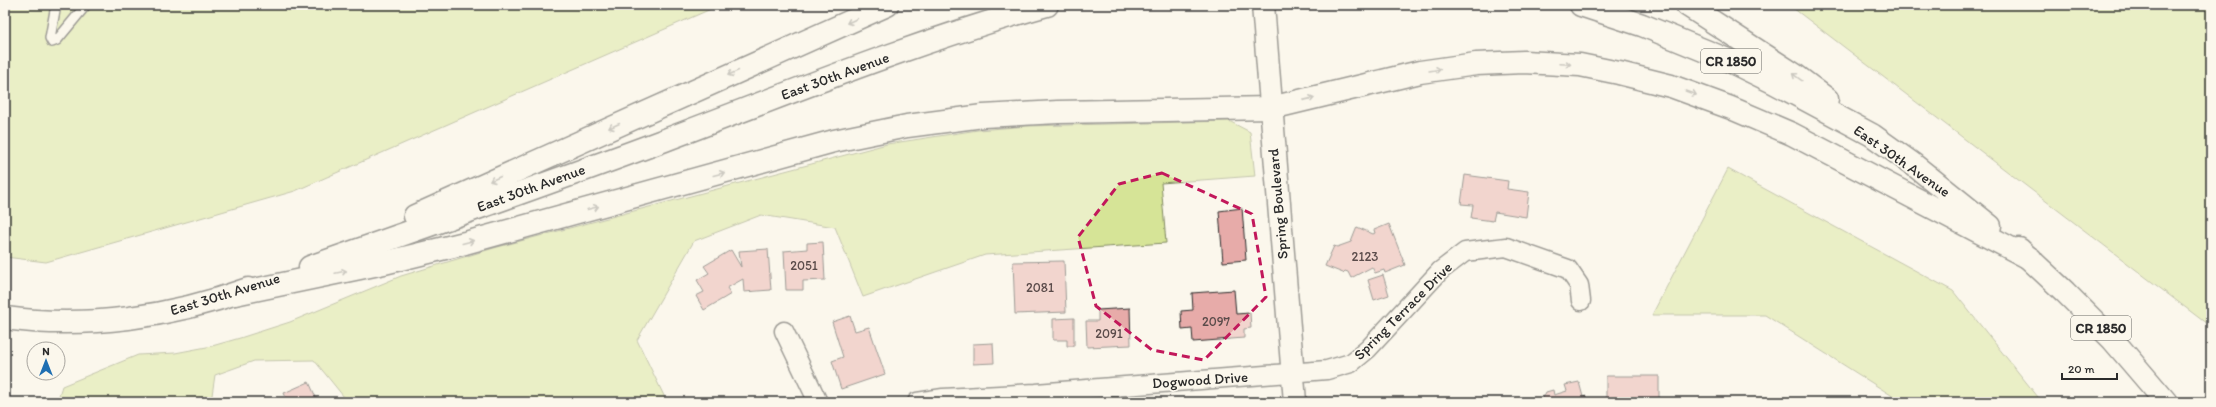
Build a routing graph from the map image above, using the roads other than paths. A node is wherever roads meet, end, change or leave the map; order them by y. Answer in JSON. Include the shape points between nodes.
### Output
{"nodes":[{"id":1,"x":56,"y":5,"type":"edge"},
{"id":2,"x":86,"y":5,"type":"edge"},
{"id":3,"x":887,"y":5,"type":"edge"},
{"id":4,"x":1047,"y":5,"type":"edge"},
{"id":5,"x":1263,"y":5,"type":"edge"},
{"id":6,"x":1581,"y":5,"type":"edge"},
{"id":7,"x":1686,"y":5,"type":"edge"},
{"id":8,"x":1271,"y":108,"type":"junction"},
{"id":9,"x":1872,"y":135,"type":"junction"},
{"id":10,"x":2030,"y":258,"type":"junction"},
{"id":11,"x":302,"y":270,"type":"junction"},
{"id":12,"x":235,"y":294,"type":"junction"},
{"id":13,"x":1581,"y":301,"type":"dead end"},
{"id":14,"x":5,"y":318,"type":"edge"},
{"id":15,"x":784,"y":331,"type":"dead end"},
{"id":16,"x":1292,"y":373,"type":"junction"},
{"id":17,"x":1036,"y":397,"type":"edge"},
{"id":18,"x":818,"y":402,"type":"edge"},
{"id":19,"x":917,"y":402,"type":"edge"},
{"id":20,"x":1295,"y":402,"type":"edge"},
{"id":21,"x":2166,"y":402,"type":"edge"}],
"edges":[{"from":1,"to":2,"type":"lane","via":[[50,38],[52,42],[57,40]]},
{"from":3,"to":11,"type":"main road","one_way":true,"via":[[602,130]]},
{"from":4,"to":11,"type":"main road","name":"East 30th Avenue","via":[[933,40],[662,141]]},
{"from":5,"to":8,"type":"main road","name":"Spring Boulevard"},
{"from":6,"to":9,"type":"main road","name":"East 30th Avenue","number":"CR 1850","via":[[1642,25],[1730,61]]},
{"from":9,"to":7,"type":"main road","one_way":true,"via":[[1795,75]]},
{"from":8,"to":10,"type":"main road","one_way":true,"via":[[1420,72],[1476,64],[1524,62],[1580,65],[1671,86],[1792,134]]},
{"from":12,"to":8,"type":"main road","one_way":true,"via":[[466,243],[834,142],[907,126],[983,116],[1058,112]]},
{"from":8,"to":16,"type":"main road","name":"Spring Boulevard"},
{"from":9,"to":10,"type":"main road","name":"East 30th Avenue","number":"CR 1850","via":[[1914,165]]},
{"from":10,"to":21,"type":"main road","name":"East 30th Avenue","number":"CR 1850","via":[[2113,340]]},
{"from":11,"to":12,"type":"main road","name":"East 30th Avenue"},
{"from":12,"to":14,"type":"main road","name":"East 30th Avenue","via":[[159,314],[112,320],[66,323]]},
{"from":13,"to":16,"type":"street","name":"Spring Terrace Drive","via":[[1579,285],[1568,269],[1506,247],[1465,252],[1440,271],[1368,349],[1351,363],[1327,370]]},
{"from":15,"to":18,"type":"street"},
{"from":16,"to":17,"type":"street","name":"Dogwood Drive"},
{"from":16,"to":20,"type":"main road","name":"Spring Boulevard"},
{"from":17,"to":19,"type":"street","name":"Dogwood Drive","via":[[943,398]]}]}
